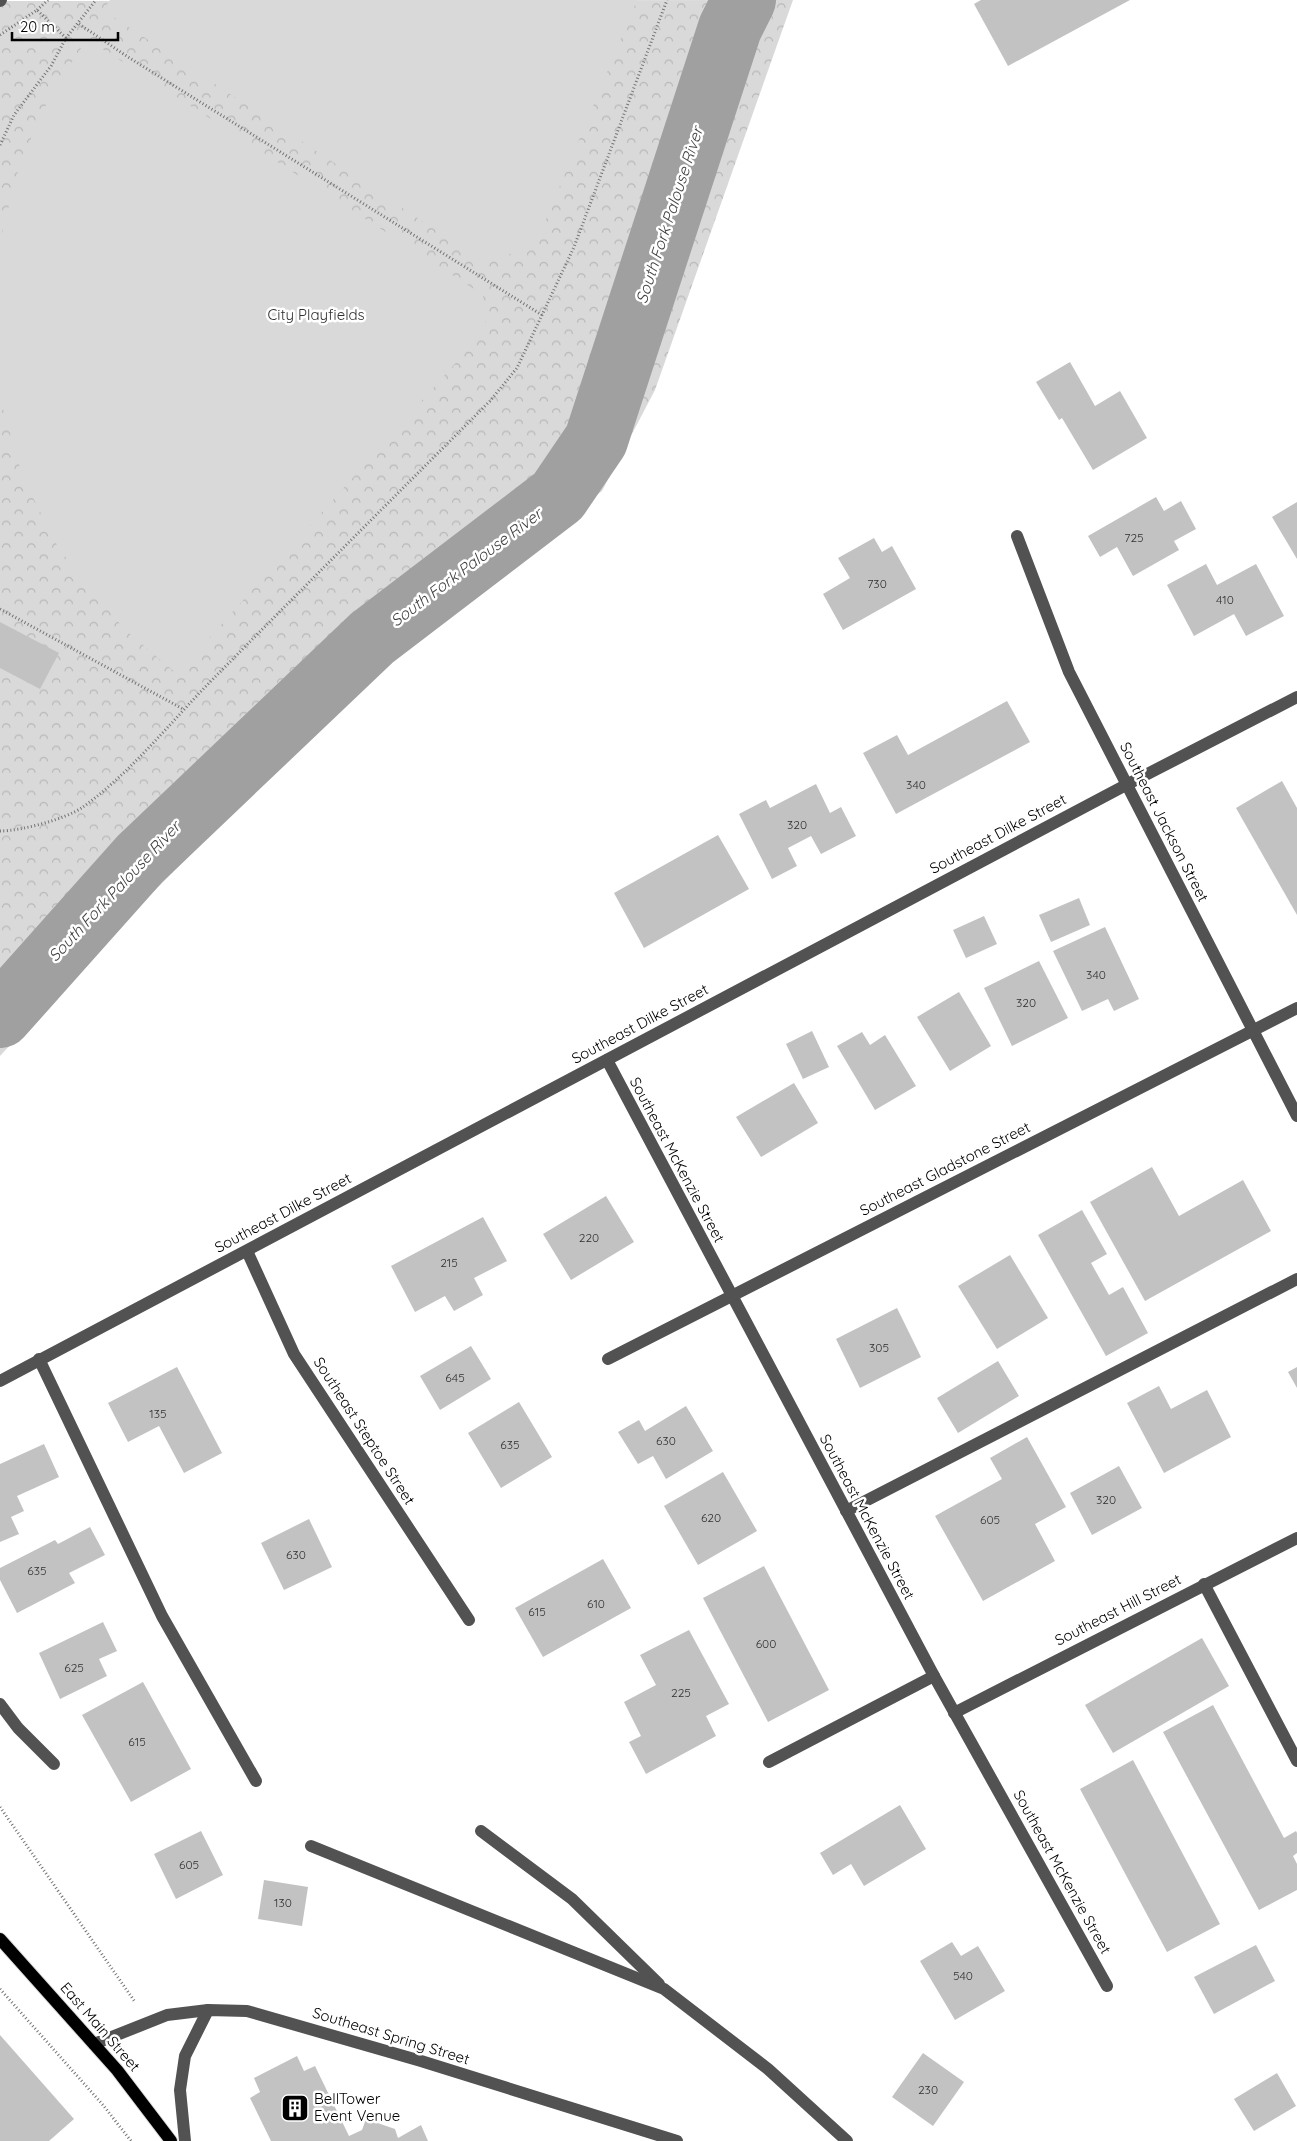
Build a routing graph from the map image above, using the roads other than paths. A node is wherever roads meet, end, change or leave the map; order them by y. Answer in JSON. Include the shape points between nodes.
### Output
{"nodes":[{"id":1,"x":1017,"y":536,"type":"dead end"},
{"id":2,"x":1297,"y":697,"type":"edge"},
{"id":3,"x":1126,"y":785,"type":"junction"},
{"id":4,"x":1297,"y":1008,"type":"edge"},
{"id":5,"x":1253,"y":1031,"type":"junction"},
{"id":6,"x":607,"y":1060,"type":"junction"},
{"id":7,"x":1297,"y":1116,"type":"edge"},
{"id":8,"x":247,"y":1251,"type":"junction"},
{"id":9,"x":1297,"y":1279,"type":"edge"},
{"id":10,"x":731,"y":1296,"type":"junction"},
{"id":11,"x":39,"y":1359,"type":"junction"},
{"id":12,"x":608,"y":1359,"type":"dead end"},
{"id":13,"x":0,"y":1381,"type":"edge"},
{"id":14,"x":846,"y":1511,"type":"junction"},
{"id":15,"x":1297,"y":1538,"type":"edge"},
{"id":16,"x":1204,"y":1584,"type":"junction"},
{"id":17,"x":469,"y":1620,"type":"dead end"},
{"id":18,"x":934,"y":1676,"type":"junction"},
{"id":19,"x":0,"y":1704,"type":"edge"},
{"id":20,"x":954,"y":1712,"type":"junction"},
{"id":21,"x":1297,"y":1761,"type":"edge"},
{"id":22,"x":768,"y":1762,"type":"dead end"},
{"id":23,"x":54,"y":1764,"type":"dead end"},
{"id":24,"x":256,"y":1781,"type":"dead end"},
{"id":25,"x":481,"y":1831,"type":"dead end"},
{"id":26,"x":311,"y":1846,"type":"dead end"},
{"id":27,"x":0,"y":1939,"type":"edge"},
{"id":28,"x":1107,"y":1986,"type":"dead end"},
{"id":29,"x":664,"y":1989,"type":"junction"},
{"id":30,"x":208,"y":2010,"type":"junction"},
{"id":31,"x":94,"y":2044,"type":"junction"},
{"id":32,"x":171,"y":2141,"type":"edge"},
{"id":33,"x":185,"y":2141,"type":"edge"},
{"id":34,"x":677,"y":2141,"type":"edge"},
{"id":35,"x":847,"y":2141,"type":"edge"}],
"edges":[{"from":1,"to":3,"type":"street","name":"Southeast Jackson Street","via":[[1069,672]]},
{"from":2,"to":3,"type":"street","name":"Southeast Dilke Street"},
{"from":3,"to":5,"type":"street","name":"Southeast Jackson Street"},
{"from":3,"to":6,"type":"street","name":"Southeast Dilke Street"},
{"from":4,"to":5,"type":"street","name":"Southeast Gladstone Street"},
{"from":5,"to":7,"type":"street","name":"Southeast Jackson Street"},
{"from":5,"to":10,"type":"street","name":"Southeast Gladstone Street"},
{"from":6,"to":8,"type":"street","name":"Southeast Dilke Street"},
{"from":6,"to":10,"type":"street","name":"Southeast McKenzie Street"},
{"from":8,"to":11,"type":"street","name":"Southeast Dilke Street"},
{"from":8,"to":17,"type":"street","name":"Southeast Steptoe Street","via":[[294,1354]]},
{"from":9,"to":14,"type":"street"},
{"from":10,"to":12,"type":"street","name":"Southeast Gladstone Street"},
{"from":10,"to":14,"type":"street","name":"Southeast McKenzie Street"},
{"from":11,"to":13,"type":"street","name":"Southeast Dilke Street"},
{"from":11,"to":24,"type":"street","via":[[162,1616]]},
{"from":14,"to":18,"type":"street","name":"Southeast McKenzie Street"},
{"from":15,"to":16,"type":"street","name":"Southeast Hill Street"},
{"from":16,"to":20,"type":"street","name":"Southeast Hill Street"},
{"from":16,"to":21,"type":"street"},
{"from":18,"to":20,"type":"street","name":"Southeast McKenzie Street"},
{"from":18,"to":22,"type":"street"},
{"from":19,"to":23,"type":"street","via":[[18,1728]]},
{"from":20,"to":28,"type":"street","name":"Southeast McKenzie Street"},
{"from":25,"to":29,"type":"street","via":[[572,1898]]},
{"from":26,"to":29,"type":"street"},
{"from":27,"to":31,"type":"main road","name":"East Main Street"},
{"from":29,"to":35,"type":"street","via":[[768,2069]]},
{"from":30,"to":31,"type":"street","name":"Southeast Spring Street","via":[[167,2015]]},
{"from":30,"to":33,"type":"street","via":[[185,2056],[180,2090]]},
{"from":30,"to":34,"type":"street","name":"Southeast Spring Street","via":[[247,2011],[283,2020]]},
{"from":31,"to":32,"type":"main road","name":"East Main Street"}]}
